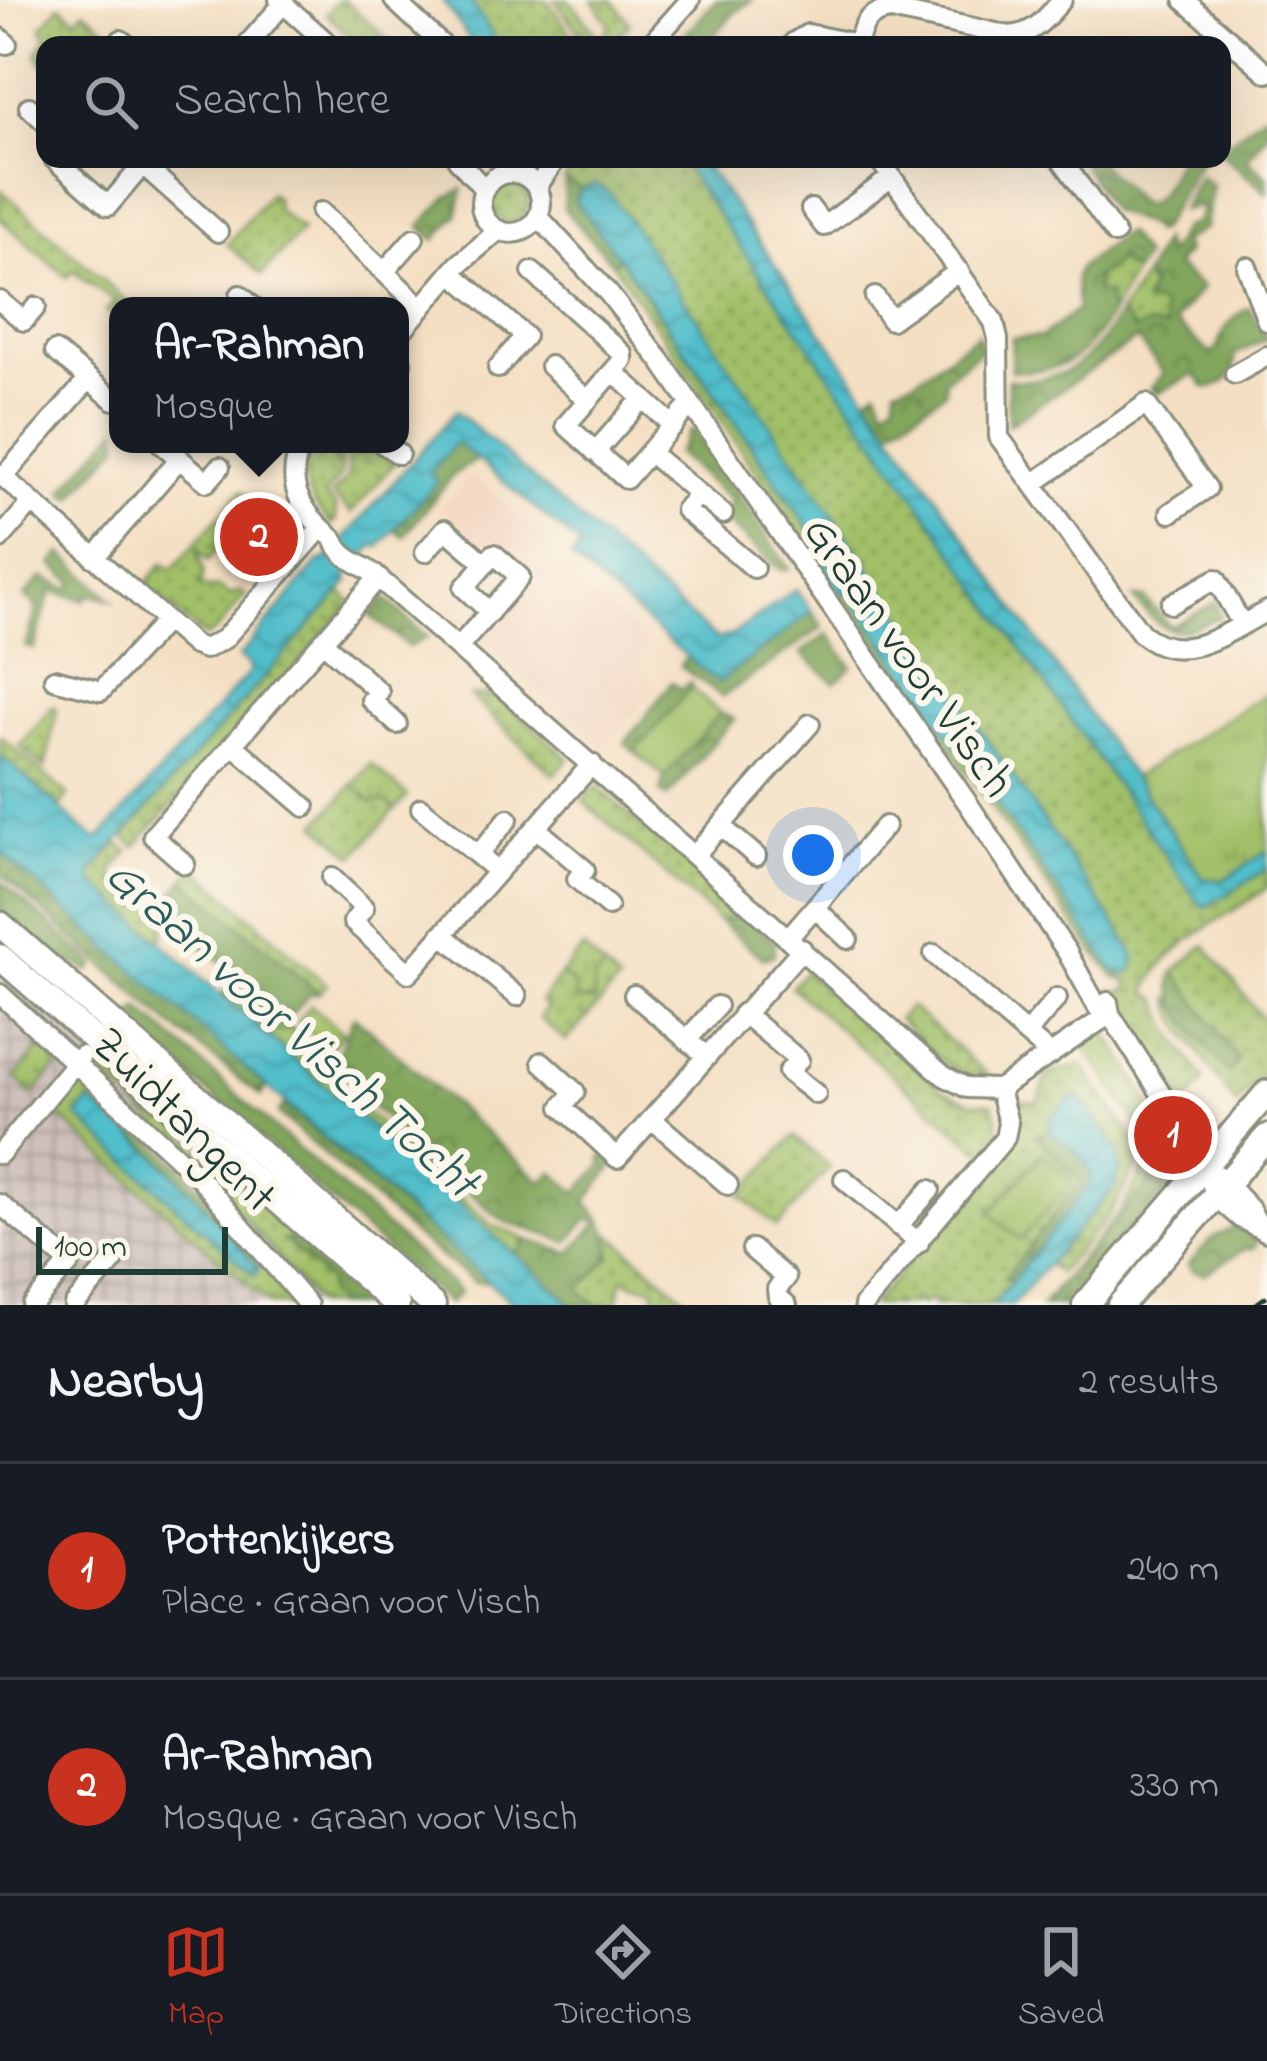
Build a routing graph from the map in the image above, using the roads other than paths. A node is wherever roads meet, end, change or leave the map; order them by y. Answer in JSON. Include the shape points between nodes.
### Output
{"nodes":[{"id":1,"x":394,"y":0,"type":"edge"},
{"id":2,"x":690,"y":0,"type":"edge"},
{"id":3,"x":1062,"y":0,"type":"edge"},
{"id":4,"x":1184,"y":0,"type":"edge"},
{"id":5,"x":281,"y":2,"type":"edge"},
{"id":6,"x":892,"y":5,"type":"edge"},
{"id":7,"x":254,"y":36,"type":"edge"},
{"id":8,"x":320,"y":36,"type":"edge"},
{"id":9,"x":432,"y":36,"type":"edge"},
{"id":10,"x":658,"y":36,"type":"edge"},
{"id":11,"x":860,"y":36,"type":"edge"},
{"id":12,"x":1006,"y":36,"type":"edge"},
{"id":13,"x":1033,"y":36,"type":"edge"},
{"id":14,"x":1215,"y":36,"type":"edge"},
{"id":15,"x":1231,"y":48,"type":"edge"},
{"id":16,"x":1267,"y":73,"type":"edge"},
{"id":17,"x":29,"y":107,"type":"dead end"},
{"id":18,"x":36,"y":114,"type":"edge"},
{"id":19,"x":64,"y":168,"type":"edge"},
{"id":20,"x":141,"y":168,"type":"edge"},
{"id":21,"x":152,"y":168,"type":"edge"},
{"id":22,"x":470,"y":168,"type":"edge"},
{"id":23,"x":477,"y":168,"type":"edge"},
{"id":24,"x":537,"y":168,"type":"edge"},
{"id":25,"x":545,"y":168,"type":"edge"},
{"id":26,"x":886,"y":168,"type":"edge"},
{"id":27,"x":1067,"y":168,"type":"edge"},
{"id":28,"x":892,"y":177,"type":"junction"},
{"id":29,"x":530,"y":181,"type":"junction"},
{"id":30,"x":491,"y":183,"type":"junction"},
{"id":31,"x":812,"y":208,"type":"dead end"},
{"id":32,"x":321,"y":212,"type":"dead end"},
{"id":33,"x":532,"y":222,"type":"junction"},
{"id":34,"x":492,"y":224,"type":"junction"},
{"id":35,"x":218,"y":232,"type":"dead end"},
{"id":36,"x":1115,"y":234,"type":"dead end"},
{"id":37,"x":414,"y":238,"type":"dead end"},
{"id":38,"x":1247,"y":266,"type":"dead end"},
{"id":39,"x":455,"y":269,"type":"junction"},
{"id":40,"x":959,"y":271,"type":"junction"},
{"id":41,"x":385,"y":272,"type":"junction"},
{"id":42,"x":532,"y":272,"type":"dead end"},
{"id":43,"x":875,"y":297,"type":"dead end"},
{"id":44,"x":0,"y":301,"type":"edge"},
{"id":45,"x":36,"y":307,"type":"dead end"},
{"id":46,"x":422,"y":308,"type":"junction"},
{"id":47,"x":1267,"y":321,"type":"edge"},
{"id":48,"x":409,"y":323,"type":"edge"},
{"id":49,"x":55,"y":351,"type":"dead end"},
{"id":50,"x":1267,"y":356,"type":"edge"},
{"id":51,"x":550,"y":366,"type":"dead end"},
{"id":52,"x":498,"y":368,"type":"dead end"},
{"id":53,"x":614,"y":372,"type":"junction"},
{"id":54,"x":1235,"y":374,"type":"dead end"},
{"id":55,"x":89,"y":379,"type":"junction"},
{"id":56,"x":109,"y":396,"type":"edge"},
{"id":57,"x":643,"y":398,"type":"junction"},
{"id":58,"x":587,"y":400,"type":"junction"},
{"id":59,"x":690,"y":404,"type":"junction"},
{"id":60,"x":673,"y":426,"type":"junction"},
{"id":61,"x":595,"y":452,"type":"junction"},
{"id":62,"x":174,"y":453,"type":"edge"},
{"id":63,"x":299,"y":453,"type":"edge"},
{"id":64,"x":650,"y":453,"type":"junction"},
{"id":65,"x":180,"y":458,"type":"junction"},
{"id":66,"x":220,"y":467,"type":"dead end"},
{"id":67,"x":2,"y":476,"type":"edge"},
{"id":68,"x":1033,"y":484,"type":"junction"},
{"id":69,"x":699,"y":494,"type":"junction"},
{"id":70,"x":32,"y":502,"type":"junction"},
{"id":71,"x":1170,"y":513,"type":"dead end"},
{"id":72,"x":723,"y":514,"type":"dead end"},
{"id":73,"x":328,"y":533,"type":"junction"},
{"id":74,"x":0,"y":539,"type":"edge"},
{"id":75,"x":425,"y":551,"type":"dead end"},
{"id":76,"x":94,"y":558,"type":"junction"},
{"id":77,"x":486,"y":564,"type":"junction"},
{"id":78,"x":754,"y":568,"type":"dead end"},
{"id":79,"x":372,"y":572,"type":"junction"},
{"id":80,"x":1171,"y":604,"type":"dead end"},
{"id":81,"x":1267,"y":611,"type":"edge"},
{"id":82,"x":490,"y":612,"type":"junction"},
{"id":83,"x":166,"y":621,"type":"junction"},
{"id":84,"x":1242,"y":624,"type":"junction"},
{"id":85,"x":323,"y":642,"type":"junction"},
{"id":86,"x":458,"y":648,"type":"junction"},
{"id":87,"x":54,"y":680,"type":"dead end"},
{"id":88,"x":398,"y":724,"type":"dead end"},
{"id":89,"x":810,"y":724,"type":"dead end"},
{"id":90,"x":233,"y":745,"type":"junction"},
{"id":91,"x":592,"y":764,"type":"junction"},
{"id":92,"x":304,"y":807,"type":"dead end"},
{"id":93,"x":422,"y":808,"type":"dead end"},
{"id":94,"x":508,"y":818,"type":"dead end"},
{"id":95,"x":885,"y":826,"type":"dead end"},
{"id":96,"x":722,"y":827,"type":"junction"},
{"id":97,"x":536,"y":828,"type":"junction"},
{"id":98,"x":478,"y":855,"type":"junction"},
{"id":99,"x":694,"y":856,"type":"junction"},
{"id":100,"x":756,"y":856,"type":"dead end"},
{"id":101,"x":185,"y":864,"type":"dead end"},
{"id":102,"x":496,"y":871,"type":"junction"},
{"id":103,"x":332,"y":878,"type":"dead end"},
{"id":104,"x":608,"y":906,"type":"dead end"},
{"id":105,"x":816,"y":909,"type":"junction"},
{"id":106,"x":0,"y":924,"type":"edge"},
{"id":107,"x":442,"y":934,"type":"junction"},
{"id":108,"x":848,"y":939,"type":"dead end"},
{"id":109,"x":796,"y":943,"type":"junction"},
{"id":110,"x":934,"y":953,"type":"dead end"},
{"id":111,"x":0,"y":956,"type":"edge"},
{"id":112,"x":0,"y":994,"type":"edge"},
{"id":113,"x":634,"y":995,"type":"dead end"},
{"id":114,"x":517,"y":996,"type":"dead end"},
{"id":115,"x":1058,"y":998,"type":"dead end"},
{"id":116,"x":717,"y":1006,"type":"dead end"},
{"id":117,"x":743,"y":1013,"type":"junction"},
{"id":118,"x":1110,"y":1014,"type":"junction"},
{"id":119,"x":104,"y":1030,"type":"junction"},
{"id":120,"x":1027,"y":1033,"type":"junction"},
{"id":121,"x":687,"y":1040,"type":"junction"},
{"id":122,"x":1051,"y":1054,"type":"junction"},
{"id":123,"x":705,"y":1055,"type":"junction"},
{"id":124,"x":76,"y":1061,"type":"junction"},
{"id":125,"x":542,"y":1062,"type":"dead end"},
{"id":126,"x":999,"y":1089,"type":"junction"},
{"id":127,"x":816,"y":1094,"type":"dead end"},
{"id":128,"x":1267,"y":1094,"type":"edge"},
{"id":129,"x":652,"y":1119,"type":"junction"},
{"id":130,"x":1267,"y":1137,"type":"edge"},
{"id":131,"x":0,"y":1154,"type":"edge"},
{"id":132,"x":1206,"y":1164,"type":"junction"},
{"id":133,"x":844,"y":1179,"type":"dead end"},
{"id":134,"x":728,"y":1185,"type":"dead end"},
{"id":135,"x":1221,"y":1189,"type":"junction"},
{"id":136,"x":930,"y":1190,"type":"dead end"},
{"id":137,"x":2,"y":1208,"type":"edge"},
{"id":138,"x":1234,"y":1214,"type":"junction"},
{"id":139,"x":1194,"y":1219,"type":"junction"},
{"id":140,"x":898,"y":1226,"type":"junction"},
{"id":141,"x":1263,"y":1229,"type":"edge"},
{"id":142,"x":919,"y":1243,"type":"junction"},
{"id":143,"x":752,"y":1249,"type":"dead end"},
{"id":144,"x":114,"y":1260,"type":"dead end"},
{"id":145,"x":32,"y":1305,"type":"edge"},
{"id":146,"x":74,"y":1305,"type":"edge"},
{"id":147,"x":308,"y":1305,"type":"edge"},
{"id":148,"x":397,"y":1305,"type":"edge"},
{"id":149,"x":434,"y":1305,"type":"edge"},
{"id":150,"x":787,"y":1305,"type":"edge"},
{"id":151,"x":864,"y":1305,"type":"edge"},
{"id":152,"x":1085,"y":1305,"type":"edge"},
{"id":153,"x":1120,"y":1305,"type":"edge"}],
"edges":[{"from":1,"to":9,"type":"street"},
{"from":2,"to":10,"type":"street"},
{"from":3,"to":13,"type":"street"},
{"from":4,"to":14,"type":"street"},
{"from":5,"to":7,"type":"street"},
{"from":5,"to":8,"type":"street"},
{"from":6,"to":11,"type":"street","via":[[875,12]]},
{"from":6,"to":12,"type":"street"},
{"from":15,"to":16,"type":"street"},
{"from":17,"to":18,"type":"street"},
{"from":19,"to":20,"type":"street","via":[[108,206]]},
{"from":21,"to":35,"type":"street"},
{"from":22,"to":30,"type":"street"},
{"from":23,"to":30,"type":"street"},
{"from":24,"to":29,"type":"street"},
{"from":25,"to":29,"type":"street"},
{"from":26,"to":28,"type":"street"},
{"from":27,"to":36,"type":"street"},
{"from":28,"to":31,"type":"street","via":[[827,231]]},
{"from":28,"to":40,"type":"street"},
{"from":29,"to":30,"type":"street"},
{"from":29,"to":33,"type":"street","via":[[541,206]]},
{"from":30,"to":34,"type":"street","via":[[482,209]]},
{"from":32,"to":41,"type":"street"},
{"from":33,"to":34,"type":"street"},
{"from":33,"to":59,"type":"street","name":"Graan voor Visch","via":[[587,270]]},
{"from":34,"to":39,"type":"street"},
{"from":37,"to":41,"type":"street"},
{"from":38,"to":47,"type":"street"},
{"from":39,"to":46,"type":"street"},
{"from":39,"to":52,"type":"street","via":[[525,336]]},
{"from":40,"to":43,"type":"street","via":[[896,328]]},
{"from":40,"to":68,"type":"street","via":[[998,332],[998,430]]},
{"from":41,"to":46,"type":"street"},
{"from":42,"to":53,"type":"street","via":[[621,350]]},
{"from":44,"to":45,"type":"street","via":[[24,321]]},
{"from":46,"to":48,"type":"street"},
{"from":49,"to":55,"type":"street"},
{"from":50,"to":54,"type":"street"},
{"from":51,"to":58,"type":"street"},
{"from":53,"to":57,"type":"street"},
{"from":53,"to":58,"type":"street"},
{"from":55,"to":56,"type":"street"},
{"from":55,"to":67,"type":"street"},
{"from":57,"to":60,"type":"street"},
{"from":57,"to":61,"type":"street"},
{"from":58,"to":61,"type":"street","via":[[566,425]]},
{"from":59,"to":60,"type":"street"},
{"from":59,"to":118,"type":"street","name":"Graan voor Visch","via":[[1067,952],[1099,987]]},
{"from":60,"to":64,"type":"street"},
{"from":61,"to":64,"type":"street","via":[[626,478]]},
{"from":62,"to":65,"type":"street"},
{"from":63,"to":73,"type":"street","via":[[295,492]]},
{"from":64,"to":69,"type":"street","name":"Graan voor Visch"},
{"from":65,"to":66,"type":"street","via":[[207,482]]},
{"from":65,"to":76,"type":"street"},
{"from":67,"to":70,"type":"street"},
{"from":68,"to":71,"type":"street","via":[[1146,404],[1207,488]]},
{"from":68,"to":84,"type":"street","via":[[1152,642],[1185,650]]},
{"from":69,"to":72,"type":"street","name":"Graan voor Visch"},
{"from":69,"to":78,"type":"street","name":"Graan voor Visch","via":[[686,510]]},
{"from":70,"to":74,"type":"street"},
{"from":70,"to":76,"type":"street"},
{"from":73,"to":79,"type":"street","via":[[356,566]]},
{"from":73,"to":83,"type":"street","via":[[215,646],[194,645]]},
{"from":75,"to":77,"type":"street","via":[[446,529]]},
{"from":76,"to":83,"type":"street"},
{"from":77,"to":82,"type":"street","via":[[464,588]]},
{"from":77,"to":82,"type":"street","via":[[494,554],[520,577]]},
{"from":79,"to":85,"type":"street"},
{"from":79,"to":86,"type":"street"},
{"from":80,"to":84,"type":"street","via":[[1216,579]]},
{"from":81,"to":84,"type":"street"},
{"from":82,"to":86,"type":"street"},
{"from":83,"to":87,"type":"street","via":[[101,691]]},
{"from":85,"to":88,"type":"street","via":[[379,692],[371,700]]},
{"from":85,"to":90,"type":"street"},
{"from":86,"to":91,"type":"street"},
{"from":89,"to":96,"type":"street"},
{"from":90,"to":92,"type":"street"},
{"from":90,"to":101,"type":"street","via":[[153,836]]},
{"from":91,"to":97,"type":"street"},
{"from":91,"to":99,"type":"street"},
{"from":93,"to":98,"type":"street"},
{"from":94,"to":98,"type":"street"},
{"from":95,"to":105,"type":"street"},
{"from":96,"to":99,"type":"street"},
{"from":96,"to":100,"type":"street"},
{"from":97,"to":102,"type":"street"},
{"from":97,"to":104,"type":"street","via":[[585,870],[578,879]]},
{"from":98,"to":102,"type":"street"},
{"from":99,"to":109,"type":"street"},
{"from":102,"to":107,"type":"street"},
{"from":103,"to":107,"type":"street","via":[[364,908],[353,922],[409,973]]},
{"from":105,"to":108,"type":"street"},
{"from":105,"to":109,"type":"street"},
{"from":106,"to":119,"type":"main road"},
{"from":107,"to":114,"type":"street"},
{"from":109,"to":117,"type":"street"},
{"from":109,"to":126,"type":"street","via":[[944,1076],[967,1088]]},
{"from":110,"to":120,"type":"street"},
{"from":111,"to":119,"type":"main road"},
{"from":112,"to":124,"type":"street","name":"Zuidtangent"},
{"from":113,"to":121,"type":"street"},
{"from":115,"to":120,"type":"street"},
{"from":116,"to":121,"type":"street"},
{"from":117,"to":123,"type":"street"},
{"from":117,"to":127,"type":"street","via":[[799,1060],[788,1072]]},
{"from":118,"to":122,"type":"street"},
{"from":118,"to":132,"type":"street","name":"Graan voor Visch"},
{"from":119,"to":124,"type":"street"},
{"from":119,"to":148,"type":"main road"},
{"from":119,"to":149,"type":"main road"},
{"from":120,"to":122,"type":"street"},
{"from":121,"to":123,"type":"street"},
{"from":122,"to":126,"type":"street"},
{"from":123,"to":129,"type":"street"},
{"from":124,"to":131,"type":"street"},
{"from":124,"to":147,"type":"street","name":"Zuidtangent","via":[[199,1177]]},
{"from":125,"to":129,"type":"street","via":[[575,1091],[562,1107],[617,1158]]},
{"from":126,"to":142,"type":"street","via":[[1005,1138]]},
{"from":128,"to":132,"type":"main road"},
{"from":129,"to":134,"type":"street"},
{"from":130,"to":135,"type":"main road"},
{"from":132,"to":135,"type":"street","name":"Graan voor Visch"},
{"from":132,"to":152,"type":"main road"},
{"from":133,"to":140,"type":"street"},
{"from":135,"to":138,"type":"street"},
{"from":135,"to":139,"type":"main road"},
{"from":135,"to":141,"type":"street"},
{"from":136,"to":140,"type":"street"},
{"from":137,"to":145,"type":"street","via":[[70,1263]]},
{"from":138,"to":139,"type":"street"},
{"from":138,"to":141,"type":"street"},
{"from":139,"to":153,"type":"main road"},
{"from":140,"to":142,"type":"street"},
{"from":142,"to":151,"type":"street"},
{"from":143,"to":150,"type":"street","via":[[786,1278],[777,1288]]},
{"from":144,"to":146,"type":"street"}]}
